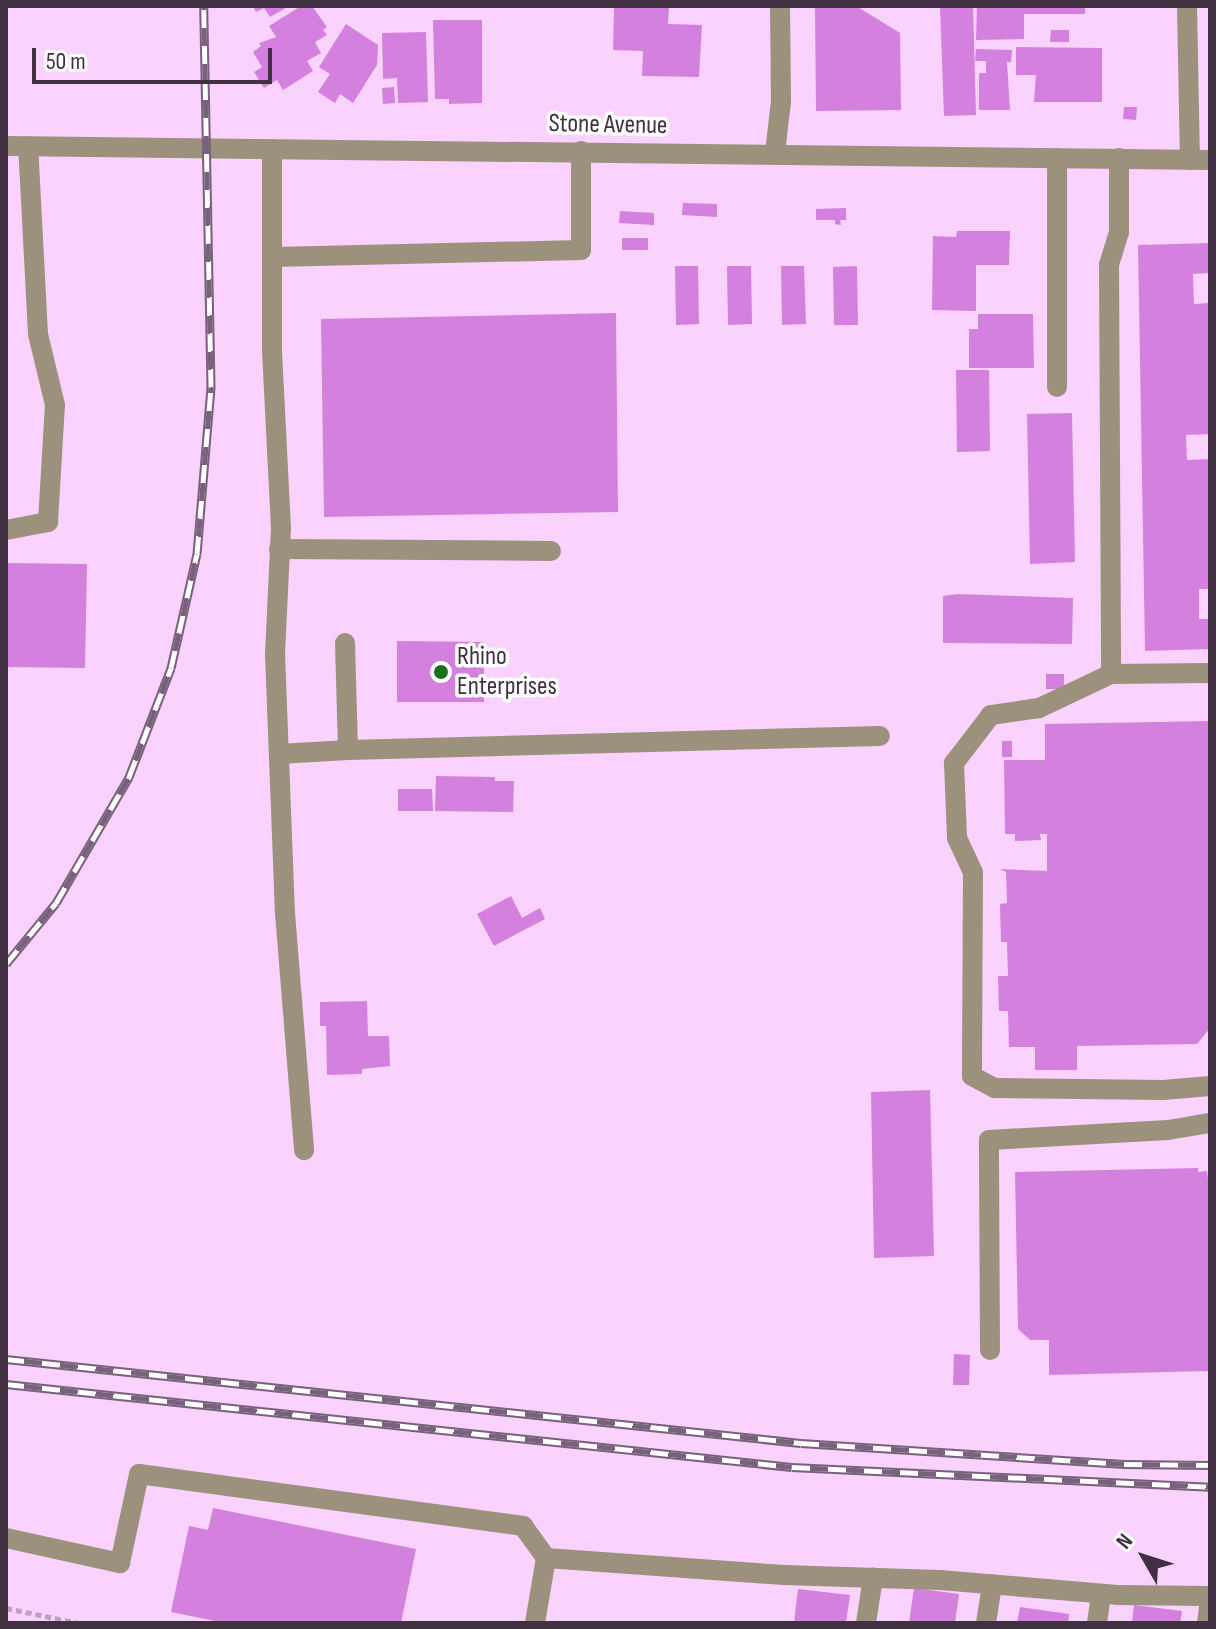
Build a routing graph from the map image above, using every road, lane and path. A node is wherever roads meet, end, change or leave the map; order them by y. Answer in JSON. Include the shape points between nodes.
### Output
{"nodes":[{"id":1,"x":780,"y":6,"type":"edge"},
{"id":2,"x":1187,"y":6,"type":"edge"},
{"id":3,"x":6,"y":146,"type":"edge"},
{"id":4,"x":28,"y":146,"type":"junction"},
{"id":5,"x":272,"y":149,"type":"junction"},
{"id":6,"x":581,"y":151,"type":"junction"},
{"id":7,"x":775,"y":153,"type":"junction"},
{"id":8,"x":1057,"y":158,"type":"junction"},
{"id":9,"x":1119,"y":158,"type":"junction"},
{"id":10,"x":1200,"y":160,"type":"edge"},
{"id":11,"x":273,"y":257,"type":"junction"},
{"id":12,"x":1057,"y":387,"type":"dead end"},
{"id":13,"x":6,"y":530,"type":"edge"},
{"id":14,"x":279,"y":549,"type":"junction"},
{"id":15,"x":551,"y":551,"type":"dead end"},
{"id":16,"x":345,"y":643,"type":"dead end"},
{"id":17,"x":1210,"y":673,"type":"edge"},
{"id":18,"x":1111,"y":674,"type":"junction"},
{"id":19,"x":880,"y":736,"type":"dead end"},
{"id":20,"x":348,"y":750,"type":"junction"},
{"id":21,"x":279,"y":754,"type":"junction"},
{"id":22,"x":1210,"y":1086,"type":"edge"},
{"id":23,"x":1210,"y":1123,"type":"edge"},
{"id":24,"x":304,"y":1150,"type":"dead end"},
{"id":25,"x":990,"y":1350,"type":"dead end"},
{"id":26,"x":6,"y":1538,"type":"edge"},
{"id":27,"x":546,"y":1558,"type":"junction"},
{"id":28,"x":873,"y":1578,"type":"junction"},
{"id":29,"x":992,"y":1584,"type":"junction"},
{"id":30,"x":1101,"y":1594,"type":"junction"},
{"id":31,"x":1210,"y":1598,"type":"edge"},
{"id":32,"x":6,"y":1608,"type":"edge"},
{"id":33,"x":79,"y":1623,"type":"edge"},
{"id":34,"x":535,"y":1623,"type":"edge"},
{"id":35,"x":866,"y":1623,"type":"edge"},
{"id":36,"x":986,"y":1623,"type":"edge"},
{"id":37,"x":1097,"y":1623,"type":"edge"},
{"id":38,"x":1207,"y":1623,"type":"edge"}],
"edges":[{"from":1,"to":7,"type":"street","via":[[781,101]]},
{"from":2,"to":10,"type":"street"},
{"from":3,"to":4,"type":"street","name":"Stone Avenue"},
{"from":4,"to":5,"type":"street","name":"Stone Avenue"},
{"from":4,"to":13,"type":"street","via":[[38,334],[55,405],[48,522]]},
{"from":5,"to":6,"type":"street","name":"Stone Avenue"},
{"from":5,"to":11,"type":"street"},
{"from":6,"to":7,"type":"street","name":"Stone Avenue"},
{"from":6,"to":11,"type":"street","via":[[581,250]]},
{"from":7,"to":8,"type":"street","name":"Stone Avenue"},
{"from":8,"to":9,"type":"street","name":"Stone Avenue"},
{"from":8,"to":12,"type":"street"},
{"from":9,"to":10,"type":"street","name":"Stone Avenue"},
{"from":9,"to":18,"type":"street","via":[[1119,232],[1109,265]]},
{"from":11,"to":14,"type":"street"},
{"from":14,"to":15,"type":"street"},
{"from":14,"to":21,"type":"street"},
{"from":16,"to":20,"type":"street"},
{"from":17,"to":18,"type":"street"},
{"from":18,"to":22,"type":"street","via":[[1039,708],[991,715],[954,763],[957,838],[973,873],[972,1076],[995,1088]]},
{"from":19,"to":20,"type":"street"},
{"from":20,"to":21,"type":"street"},
{"from":21,"to":24,"type":"street","via":[[285,913]]},
{"from":23,"to":25,"type":"street","via":[[989,1140]]},
{"from":26,"to":27,"type":"street","via":[[120,1563],[139,1474],[523,1526]]},
{"from":27,"to":28,"type":"street"},
{"from":27,"to":34,"type":"street"},
{"from":28,"to":29,"type":"street"},
{"from":28,"to":35,"type":"street"},
{"from":29,"to":30,"type":"street"},
{"from":29,"to":36,"type":"street"},
{"from":30,"to":31,"type":"street"},
{"from":30,"to":37,"type":"street"},
{"from":31,"to":38,"type":"street"},
{"from":32,"to":33,"type":"path"}]}
